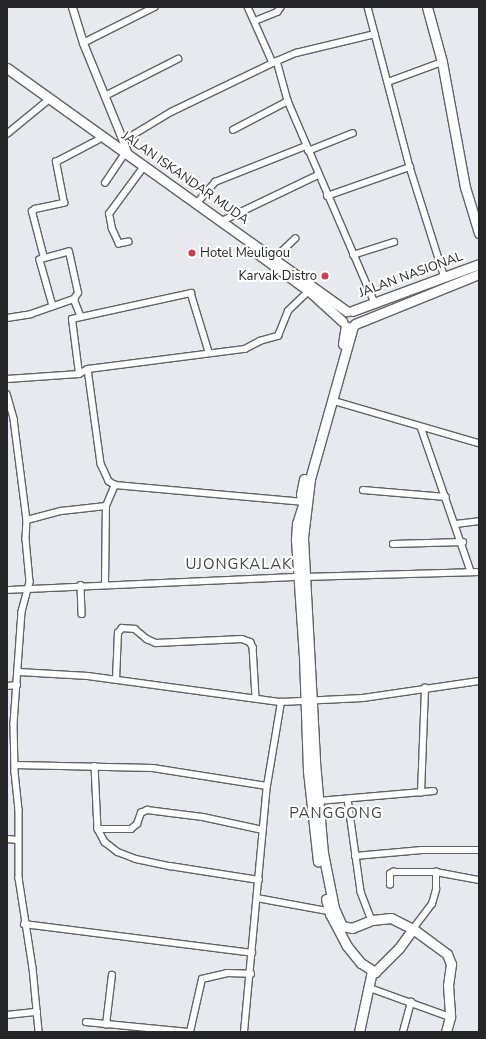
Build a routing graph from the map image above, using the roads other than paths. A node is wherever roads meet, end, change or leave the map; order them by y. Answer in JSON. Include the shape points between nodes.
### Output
{"nodes":[{"id":1,"x":72,"y":7,"type":"edge"},
{"id":2,"x":155,"y":7,"type":"edge"},
{"id":3,"x":248,"y":7,"type":"edge"},
{"id":4,"x":281,"y":7,"type":"edge"},
{"id":5,"x":368,"y":7,"type":"edge"},
{"id":6,"x":427,"y":7,"type":"edge"},
{"id":7,"x":255,"y":21,"type":"junction"},
{"id":8,"x":375,"y":34,"type":"junction"},
{"id":9,"x":82,"y":42,"type":"junction"},
{"id":10,"x":178,"y":59,"type":"dead end"},
{"id":11,"x":275,"y":62,"type":"junction"},
{"id":12,"x":442,"y":62,"type":"junction"},
{"id":13,"x":7,"y":68,"type":"edge"},
{"id":14,"x":7,"y":75,"type":"edge"},
{"id":15,"x":388,"y":82,"type":"junction"},
{"id":16,"x":106,"y":96,"type":"junction"},
{"id":17,"x":288,"y":101,"type":"junction"},
{"id":18,"x":46,"y":102,"type":"junction"},
{"id":19,"x":233,"y":130,"type":"dead end"},
{"id":20,"x":353,"y":133,"type":"dead end"},
{"id":21,"x":7,"y":134,"type":"edge"},
{"id":22,"x":98,"y":140,"type":"junction"},
{"id":23,"x":123,"y":141,"type":"junction"},
{"id":24,"x":307,"y":148,"type":"junction"},
{"id":25,"x":125,"y":154,"type":"junction"},
{"id":26,"x":410,"y":167,"type":"junction"},
{"id":27,"x":142,"y":169,"type":"junction"},
{"id":28,"x":318,"y":175,"type":"junction"},
{"id":29,"x":105,"y":183,"type":"dead end"},
{"id":30,"x":326,"y":196,"type":"junction"},
{"id":31,"x":197,"y":203,"type":"junction"},
{"id":32,"x":222,"y":221,"type":"junction"},
{"id":33,"x":479,"y":233,"type":"edge"},
{"id":34,"x":295,"y":239,"type":"dead end"},
{"id":35,"x":129,"y":242,"type":"dead end"},
{"id":36,"x":394,"y":242,"type":"dead end"},
{"id":37,"x":353,"y":255,"type":"junction"},
{"id":38,"x":44,"y":258,"type":"junction"},
{"id":39,"x":275,"y":258,"type":"junction"},
{"id":40,"x":479,"y":264,"type":"edge"},
{"id":41,"x":479,"y":274,"type":"edge"},
{"id":42,"x":445,"y":278,"type":"junction"},
{"id":43,"x":309,"y":291,"type":"junction"},
{"id":44,"x":74,"y":299,"type":"junction"},
{"id":45,"x":375,"y":303,"type":"junction"},
{"id":46,"x":53,"y":306,"type":"junction"},
{"id":47,"x":350,"y":311,"type":"junction"},
{"id":48,"x":81,"y":316,"type":"junction"},
{"id":49,"x":7,"y":318,"type":"edge"},
{"id":50,"x":349,"y":324,"type":"junction"},
{"id":51,"x":209,"y":352,"type":"junction"},
{"id":52,"x":88,"y":369,"type":"junction"},
{"id":53,"x":79,"y":374,"type":"junction"},
{"id":54,"x":7,"y":379,"type":"edge"},
{"id":55,"x":7,"y":394,"type":"edge"},
{"id":56,"x":334,"y":401,"type":"junction"},
{"id":57,"x":421,"y":427,"type":"junction"},
{"id":58,"x":479,"y":443,"type":"edge"},
{"id":59,"x":115,"y":485,"type":"junction"},
{"id":60,"x":364,"y":490,"type":"dead end"},
{"id":61,"x":446,"y":497,"type":"junction"},
{"id":62,"x":304,"y":502,"type":"junction"},
{"id":63,"x":106,"y":506,"type":"junction"},
{"id":64,"x":27,"y":520,"type":"junction"},
{"id":65,"x":479,"y":521,"type":"edge"},
{"id":66,"x":456,"y":524,"type":"junction"},
{"id":67,"x":463,"y":542,"type":"junction"},
{"id":68,"x":393,"y":544,"type":"dead end"},
{"id":69,"x":471,"y":571,"type":"junction"},
{"id":70,"x":479,"y":572,"type":"edge"},
{"id":71,"x":301,"y":577,"type":"junction"},
{"id":72,"x":105,"y":584,"type":"junction"},
{"id":73,"x":81,"y":585,"type":"junction"},
{"id":74,"x":28,"y":589,"type":"junction"},
{"id":75,"x":7,"y":590,"type":"edge"},
{"id":76,"x":82,"y":614,"type":"dead end"},
{"id":77,"x":19,"y":672,"type":"junction"},
{"id":78,"x":116,"y":680,"type":"junction"},
{"id":79,"x":479,"y":680,"type":"edge"},
{"id":80,"x":17,"y":685,"type":"junction"},
{"id":81,"x":7,"y":686,"type":"edge"},
{"id":82,"x":425,"y":688,"type":"junction"},
{"id":83,"x":256,"y":698,"type":"junction"},
{"id":84,"x":309,"y":700,"type":"junction"},
{"id":85,"x":281,"y":702,"type":"junction"},
{"id":86,"x":15,"y":765,"type":"junction"},
{"id":87,"x":94,"y":766,"type":"junction"},
{"id":88,"x":14,"y":772,"type":"junction"},
{"id":89,"x":7,"y":773,"type":"edge"},
{"id":90,"x":267,"y":786,"type":"junction"},
{"id":91,"x":434,"y":791,"type":"dead end"},
{"id":92,"x":420,"y":792,"type":"junction"},
{"id":93,"x":348,"y":799,"type":"junction"},
{"id":94,"x":318,"y":801,"type":"junction"},
{"id":95,"x":98,"y":829,"type":"junction"},
{"id":96,"x":263,"y":830,"type":"junction"},
{"id":97,"x":7,"y":839,"type":"edge"},
{"id":98,"x":18,"y":840,"type":"junction"},
{"id":99,"x":479,"y":850,"type":"edge"},
{"id":100,"x":355,"y":856,"type":"junction"},
{"id":101,"x":436,"y":872,"type":"junction"},
{"id":102,"x":259,"y":880,"type":"junction"},
{"id":103,"x":479,"y":880,"type":"edge"},
{"id":104,"x":390,"y":885,"type":"dead end"},
{"id":105,"x":257,"y":898,"type":"junction"},
{"id":106,"x":328,"y":911,"type":"junction"},
{"id":107,"x":372,"y":920,"type":"junction"},
{"id":108,"x":24,"y":924,"type":"junction"},
{"id":109,"x":413,"y":929,"type":"junction"},
{"id":110,"x":252,"y":953,"type":"junction"},
{"id":111,"x":372,"y":971,"type":"junction"},
{"id":112,"x":251,"y":974,"type":"junction"},
{"id":113,"x":112,"y":975,"type":"dead end"},
{"id":114,"x":370,"y":988,"type":"junction"},
{"id":115,"x":411,"y":1002,"type":"junction"},
{"id":116,"x":37,"y":1012,"type":"junction"},
{"id":117,"x":7,"y":1015,"type":"edge"},
{"id":118,"x":450,"y":1017,"type":"junction"},
{"id":119,"x":86,"y":1022,"type":"dead end"},
{"id":120,"x":110,"y":1028,"type":"edge"},
{"id":121,"x":39,"y":1032,"type":"edge"},
{"id":122,"x":190,"y":1032,"type":"edge"},
{"id":123,"x":244,"y":1032,"type":"edge"},
{"id":124,"x":359,"y":1032,"type":"edge"},
{"id":125,"x":402,"y":1032,"type":"edge"},
{"id":126,"x":446,"y":1032,"type":"edge"}],
"edges":[{"from":1,"to":9,"type":"street"},
{"from":2,"to":9,"type":"street"},
{"from":3,"to":7,"type":"street"},
{"from":4,"to":7,"type":"street","via":[[277,12]]},
{"from":5,"to":8,"type":"street"},
{"from":6,"to":12,"type":"main road"},
{"from":7,"to":11,"type":"street"},
{"from":8,"to":11,"type":"street","via":[[296,53]]},
{"from":8,"to":15,"type":"street"},
{"from":9,"to":16,"type":"street"},
{"from":10,"to":16,"type":"street"},
{"from":11,"to":17,"type":"street"},
{"from":11,"to":23,"type":"street","via":[[171,112]]},
{"from":12,"to":15,"type":"street"},
{"from":12,"to":33,"type":"main road","via":[[464,180]]},
{"from":13,"to":25,"type":"main road","name":"JALAN ISKANDAR MUDA"},
{"from":14,"to":18,"type":"main road","name":"JALAN ISKANDAR MUDA"},
{"from":15,"to":26,"type":"street"},
{"from":16,"to":23,"type":"street"},
{"from":17,"to":19,"type":"street"},
{"from":17,"to":24,"type":"street"},
{"from":18,"to":21,"type":"street"},
{"from":18,"to":22,"type":"main road","name":"JALAN ISKANDAR MUDA"},
{"from":20,"to":24,"type":"street"},
{"from":22,"to":25,"type":"main road","name":"JALAN ISKANDAR MUDA"},
{"from":22,"to":38,"type":"street","via":[[56,162],[64,203],[32,212]]},
{"from":23,"to":25,"type":"street"},
{"from":24,"to":28,"type":"street"},
{"from":24,"to":31,"type":"street","via":[[215,182]]},
{"from":25,"to":27,"type":"main road","name":"JALAN ISKANDAR MUDA"},
{"from":25,"to":29,"type":"street"},
{"from":25,"to":31,"type":"main road","name":"JALAN ISKANDAR MUDA"},
{"from":26,"to":30,"type":"street"},
{"from":26,"to":42,"type":"street"},
{"from":27,"to":35,"type":"street","via":[[109,214],[119,244]]},
{"from":27,"to":43,"type":"main road","name":"JALAN ISKANDAR MUDA"},
{"from":28,"to":30,"type":"street"},
{"from":28,"to":32,"type":"street"},
{"from":30,"to":37,"type":"street"},
{"from":31,"to":32,"type":"main road","name":"JALAN ISKANDAR MUDA"},
{"from":32,"to":39,"type":"main road","name":"JALAN ISKANDAR MUDA"},
{"from":34,"to":39,"type":"street"},
{"from":36,"to":37,"type":"street"},
{"from":37,"to":45,"type":"street"},
{"from":38,"to":44,"type":"street","via":[[69,252],[78,293]]},
{"from":38,"to":46,"type":"street","via":[[40,260]]},
{"from":39,"to":47,"type":"main road","name":"JALAN ISKANDAR MUDA"},
{"from":40,"to":42,"type":"main road","name":"JALAN NASIONAL"},
{"from":41,"to":50,"type":"main road","name":"JALAN NASIONAL"},
{"from":42,"to":45,"type":"main road","name":"JALAN NASIONAL"},
{"from":43,"to":50,"type":"main road","name":"JALAN ISKANDAR MUDA"},
{"from":43,"to":51,"type":"street","via":[[288,311],[278,336],[245,349]]},
{"from":44,"to":46,"type":"street"},
{"from":44,"to":48,"type":"street"},
{"from":45,"to":47,"type":"main road","name":"JALAN NASIONAL"},
{"from":46,"to":49,"type":"street"},
{"from":47,"to":50,"type":"main road","via":[[342,315]]},
{"from":47,"to":50,"type":"main road","via":[[358,318]]},
{"from":48,"to":51,"type":"street","via":[[191,293]]},
{"from":48,"to":53,"type":"street","via":[[75,317],[71,322]]},
{"from":50,"to":56,"type":"main road"},
{"from":50,"to":62,"type":"main road","via":[[303,485],[301,495]]},
{"from":51,"to":52,"type":"street"},
{"from":52,"to":53,"type":"street"},
{"from":52,"to":59,"type":"street","via":[[101,464],[109,481]]},
{"from":53,"to":54,"type":"street"},
{"from":55,"to":64,"type":"street","via":[[14,419]]},
{"from":56,"to":57,"type":"street"},
{"from":56,"to":71,"type":"main road","via":[[307,493]]},
{"from":57,"to":58,"type":"street"},
{"from":57,"to":61,"type":"street"},
{"from":59,"to":62,"type":"street"},
{"from":59,"to":63,"type":"street"},
{"from":60,"to":61,"type":"street"},
{"from":61,"to":66,"type":"street"},
{"from":62,"to":71,"type":"main road","via":[[296,533]]},
{"from":63,"to":64,"type":"street","via":[[61,511]]},
{"from":63,"to":72,"type":"street"},
{"from":64,"to":74,"type":"street"},
{"from":65,"to":66,"type":"street"},
{"from":66,"to":67,"type":"street"},
{"from":67,"to":68,"type":"street"},
{"from":67,"to":69,"type":"street"},
{"from":69,"to":70,"type":"street"},
{"from":69,"to":71,"type":"street"},
{"from":71,"to":72,"type":"street"},
{"from":71,"to":84,"type":"main road"},
{"from":72,"to":73,"type":"street"},
{"from":73,"to":74,"type":"street"},
{"from":73,"to":76,"type":"street"},
{"from":74,"to":75,"type":"street"},
{"from":74,"to":77,"type":"street","via":[[22,612]]},
{"from":77,"to":78,"type":"street"},
{"from":77,"to":80,"type":"street"},
{"from":78,"to":83,"type":"street"},
{"from":78,"to":83,"type":"street","via":[[118,633],[122,628],[135,628],[147,639],[156,642],[242,639],[250,642],[253,647]]},
{"from":79,"to":82,"type":"street"},
{"from":80,"to":81,"type":"street"},
{"from":80,"to":86,"type":"street"},
{"from":82,"to":84,"type":"street","via":[[363,698]]},
{"from":82,"to":92,"type":"street"},
{"from":83,"to":85,"type":"street"},
{"from":84,"to":85,"type":"street"},
{"from":84,"to":94,"type":"main road"},
{"from":84,"to":106,"type":"main road","via":[[311,813],[314,845]]},
{"from":85,"to":90,"type":"street"},
{"from":86,"to":87,"type":"street"},
{"from":86,"to":88,"type":"street"},
{"from":87,"to":90,"type":"street","via":[[153,768]]},
{"from":87,"to":95,"type":"street"},
{"from":88,"to":89,"type":"street"},
{"from":88,"to":98,"type":"street"},
{"from":90,"to":96,"type":"street"},
{"from":91,"to":92,"type":"street"},
{"from":92,"to":93,"type":"street"},
{"from":93,"to":94,"type":"street"},
{"from":93,"to":100,"type":"street"},
{"from":94,"to":107,"type":"main road","via":[[322,854],[338,922],[348,928]]},
{"from":95,"to":96,"type":"street","via":[[131,829],[137,824],[142,812],[147,810],[203,817]]},
{"from":95,"to":102,"type":"street","via":[[105,842],[128,856]]},
{"from":96,"to":102,"type":"street"},
{"from":97,"to":98,"type":"street"},
{"from":98,"to":108,"type":"street"},
{"from":99,"to":100,"type":"street","via":[[422,850]]},
{"from":100,"to":107,"type":"street","via":[[361,892]]},
{"from":101,"to":103,"type":"street"},
{"from":101,"to":104,"type":"street","via":[[391,872]]},
{"from":101,"to":109,"type":"street","via":[[436,890],[432,904]]},
{"from":102,"to":105,"type":"street"},
{"from":105,"to":106,"type":"street"},
{"from":105,"to":110,"type":"street"},
{"from":106,"to":111,"type":"main road","via":[[347,946],[361,963]]},
{"from":107,"to":109,"type":"main road","via":[[391,918]]},
{"from":108,"to":110,"type":"street"},
{"from":108,"to":116,"type":"street","via":[[33,968]]},
{"from":109,"to":111,"type":"main road","via":[[378,970]]},
{"from":109,"to":118,"type":"main road","via":[[448,956]]},
{"from":110,"to":112,"type":"street"},
{"from":111,"to":114,"type":"main road"},
{"from":112,"to":122,"type":"street","via":[[227,973],[202,979]]},
{"from":112,"to":123,"type":"street"},
{"from":113,"to":120,"type":"street"},
{"from":114,"to":115,"type":"street"},
{"from":114,"to":124,"type":"main road"},
{"from":115,"to":118,"type":"street"},
{"from":115,"to":125,"type":"street"},
{"from":116,"to":117,"type":"street"},
{"from":116,"to":121,"type":"street"},
{"from":118,"to":126,"type":"main road"},
{"from":119,"to":120,"type":"street"},
{"from":120,"to":122,"type":"street"}]}
